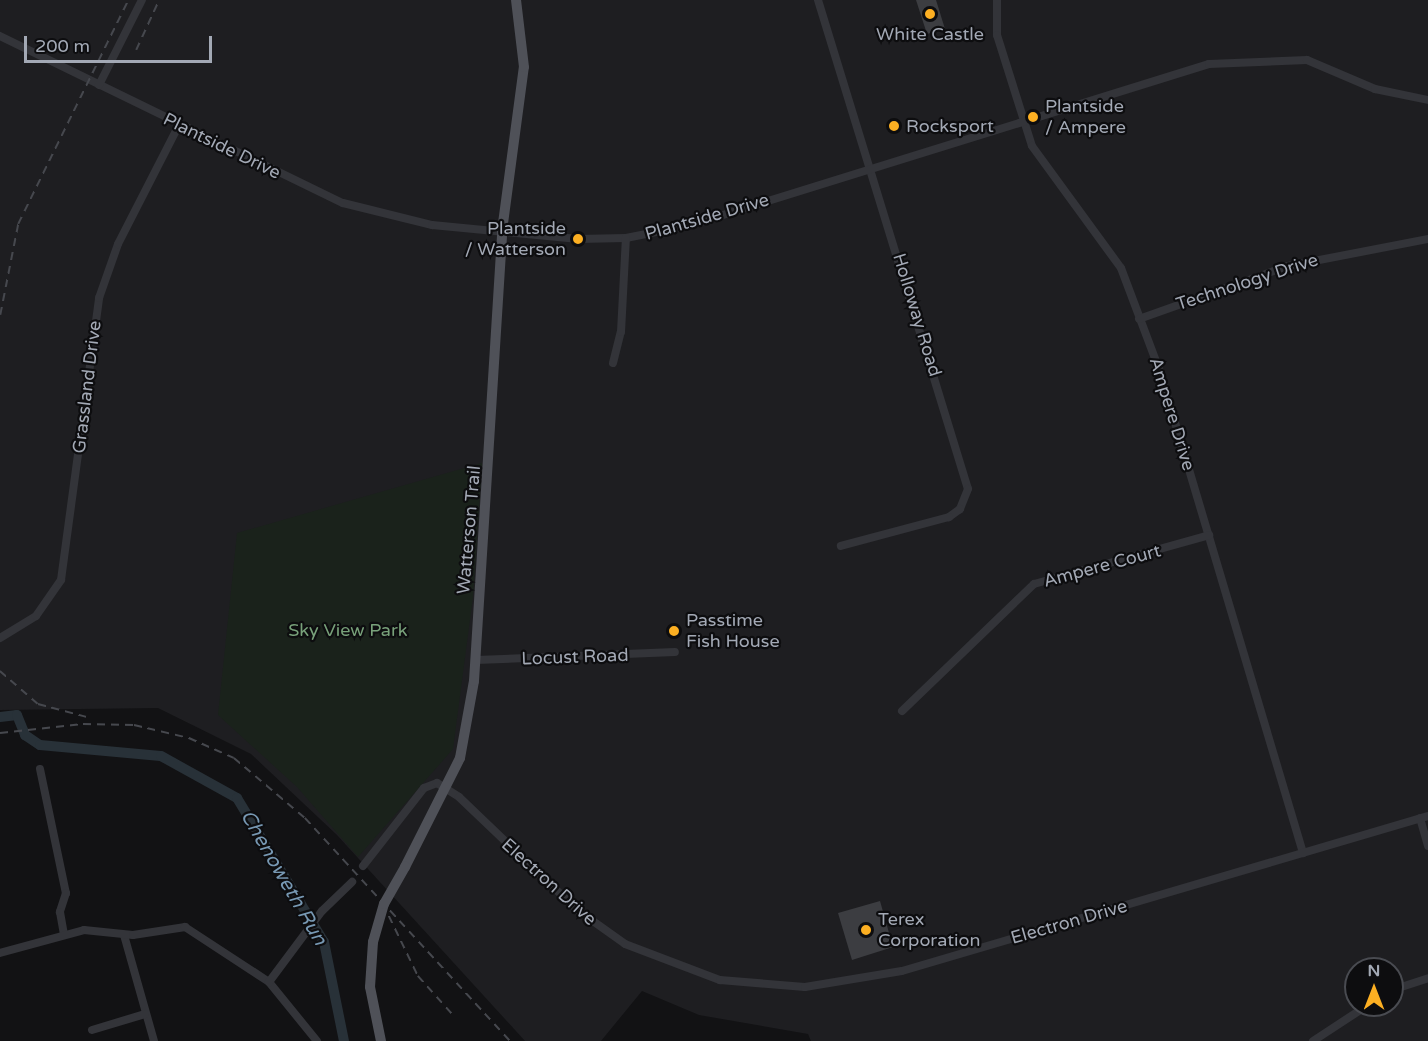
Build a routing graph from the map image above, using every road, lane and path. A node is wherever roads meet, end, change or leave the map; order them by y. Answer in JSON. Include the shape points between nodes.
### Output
{"nodes":[{"id":1,"x":142,"y":0,"type":"edge"},
{"id":2,"x":516,"y":0,"type":"edge"},
{"id":3,"x":818,"y":0,"type":"edge"},
{"id":4,"x":997,"y":0,"type":"edge"},
{"id":5,"x":0,"y":36,"type":"edge"},
{"id":6,"x":99,"y":85,"type":"junction"},
{"id":7,"x":1428,"y":100,"type":"edge"},
{"id":8,"x":1023,"y":120,"type":"junction"},
{"id":9,"x":179,"y":124,"type":"junction"},
{"id":10,"x":872,"y":167,"type":"junction"},
{"id":11,"x":502,"y":231,"type":"junction"},
{"id":12,"x":626,"y":238,"type":"junction"},
{"id":13,"x":1428,"y":239,"type":"edge"},
{"id":14,"x":1139,"y":319,"type":"junction"},
{"id":15,"x":613,"y":363,"type":"dead end"},
{"id":16,"x":1209,"y":535,"type":"junction"},
{"id":17,"x":841,"y":546,"type":"dead end"},
{"id":18,"x":0,"y":638,"type":"edge"},
{"id":19,"x":675,"y":652,"type":"dead end"},
{"id":20,"x":476,"y":660,"type":"junction"},
{"id":21,"x":902,"y":711,"type":"dead end"},
{"id":22,"x":40,"y":769,"type":"dead end"},
{"id":23,"x":446,"y":787,"type":"junction"},
{"id":24,"x":1424,"y":817,"type":"edge"},
{"id":25,"x":1428,"y":846,"type":"edge"},
{"id":26,"x":1303,"y":853,"type":"junction"},
{"id":27,"x":363,"y":866,"type":"dead end"},
{"id":28,"x":352,"y":882,"type":"dead end"},
{"id":29,"x":64,"y":935,"type":"junction"},
{"id":30,"x":124,"y":935,"type":"junction"},
{"id":31,"x":0,"y":953,"type":"edge"},
{"id":32,"x":1428,"y":978,"type":"edge"},
{"id":33,"x":269,"y":982,"type":"junction"},
{"id":34,"x":1404,"y":986,"type":"edge"},
{"id":35,"x":145,"y":1014,"type":"junction"},
{"id":36,"x":1350,"y":1017,"type":"edge"},
{"id":37,"x":92,"y":1029,"type":"dead end"},
{"id":38,"x":154,"y":1041,"type":"edge"},
{"id":39,"x":316,"y":1041,"type":"edge"},
{"id":40,"x":381,"y":1041,"type":"edge"},
{"id":41,"x":1313,"y":1041,"type":"edge"}],
"edges":[{"from":1,"to":6,"type":"street"},
{"from":2,"to":11,"type":"main road","name":"Watterson Trail","via":[[524,67]]},
{"from":3,"to":10,"type":"street","name":"Holloway Road"},
{"from":4,"to":8,"type":"street","name":"Ampere Drive","via":[[997,35]]},
{"from":5,"to":6,"type":"street","name":"Plantside Drive"},
{"from":6,"to":9,"type":"street","name":"Plantside Drive"},
{"from":7,"to":8,"type":"street","name":"Plantside Drive","via":[[1375,89],[1322,63],[1270,57],[1190,68]]},
{"from":8,"to":10,"type":"street","name":"Plantside Drive"},
{"from":8,"to":14,"type":"street","name":"Ampere Drive","via":[[1044,168],[1121,268]]},
{"from":9,"to":11,"type":"street","name":"Plantside Drive","via":[[343,203],[411,221]]},
{"from":9,"to":18,"type":"street","name":"Grassland Drive","via":[[118,244],[99,298],[61,580],[36,616]]},
{"from":10,"to":12,"type":"street","name":"Plantside Drive","via":[[691,225]]},
{"from":10,"to":17,"type":"street","name":"Holloway Road","via":[[968,489],[964,503],[949,517]]},
{"from":11,"to":12,"type":"street","name":"Plantside Drive"},
{"from":11,"to":20,"type":"main road","name":"Watterson Trail"},
{"from":12,"to":15,"type":"street","via":[[621,332]]},
{"from":13,"to":14,"type":"street","name":"Technology Drive","via":[[1288,266]]},
{"from":14,"to":16,"type":"street","name":"Ampere Drive"},
{"from":16,"to":21,"type":"street","name":"Ampere Court","via":[[1034,584]]},
{"from":16,"to":26,"type":"street","name":"Ampere Drive"},
{"from":19,"to":20,"type":"street","name":"Locust Road"},
{"from":20,"to":23,"type":"main road","name":"Watterson Trail","via":[[464,747]]},
{"from":22,"to":29,"type":"street","via":[[66,892],[60,912]]},
{"from":23,"to":26,"type":"street","name":"Electron Drive","via":[[576,909],[625,944],[703,975],[774,987],[840,985],[893,973]]},
{"from":23,"to":27,"type":"street","via":[[433,782],[424,788]]},
{"from":23,"to":40,"type":"main road","name":"Watterson Trail","bridge":true,"via":[[384,904],[373,942],[370,987]]},
{"from":24,"to":25,"type":"street"},
{"from":24,"to":26,"type":"street","name":"Electron Drive"},
{"from":28,"to":33,"type":"street","via":[[306,930]]},
{"from":29,"to":30,"type":"street","via":[[92,929]]},
{"from":29,"to":31,"type":"street"},
{"from":30,"to":33,"type":"street","via":[[185,927]]},
{"from":30,"to":35,"type":"street"},
{"from":32,"to":34,"type":"street"},
{"from":33,"to":39,"type":"street"},
{"from":35,"to":37,"type":"street"},
{"from":35,"to":38,"type":"street"},
{"from":36,"to":41,"type":"street"}]}
